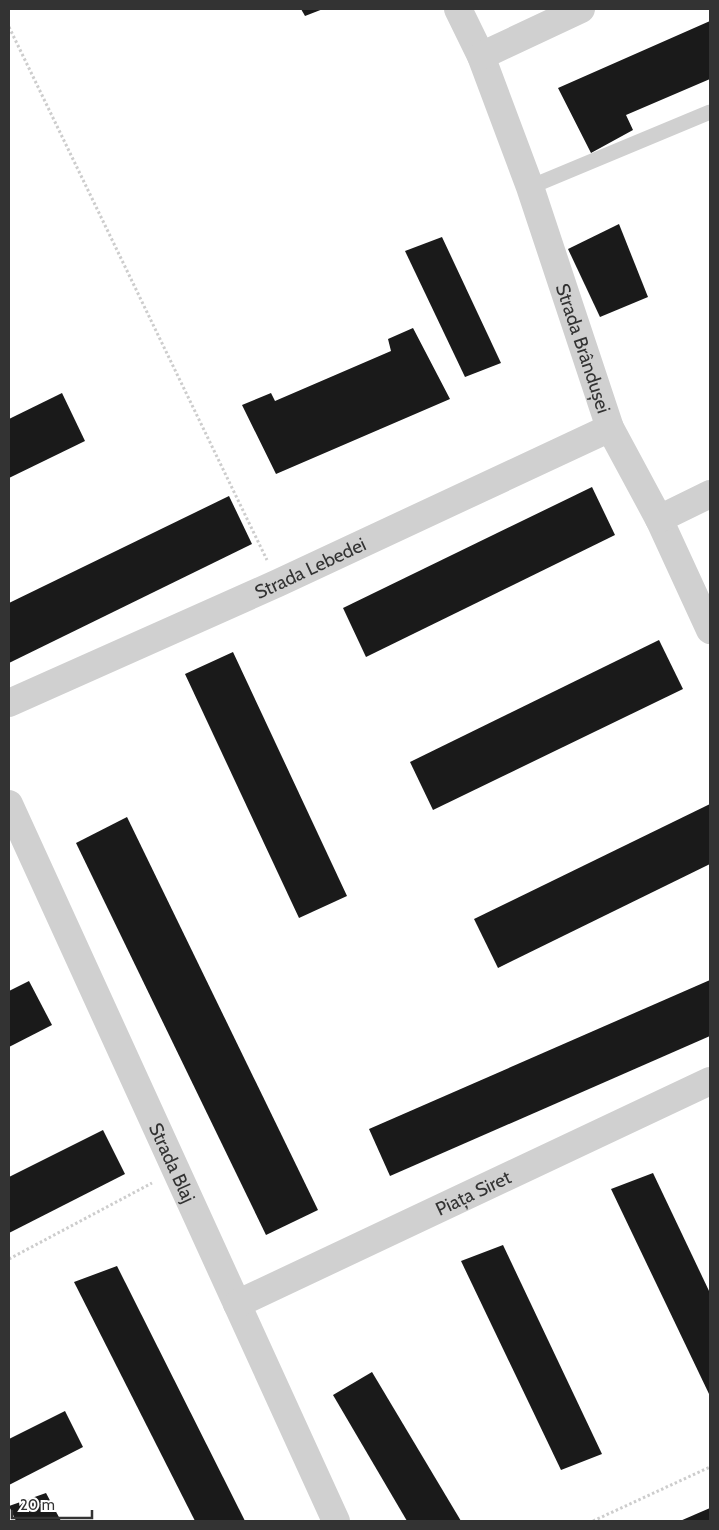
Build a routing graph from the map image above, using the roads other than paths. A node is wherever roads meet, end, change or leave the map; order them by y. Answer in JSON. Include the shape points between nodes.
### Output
{"nodes":[{"id":1,"x":458,"y":9,"type":"edge"},
{"id":2,"x":581,"y":9,"type":"edge"},
{"id":3,"x":481,"y":56,"type":"junction"},
{"id":4,"x":710,"y":112,"type":"edge"},
{"id":5,"x":530,"y":187,"type":"junction"},
{"id":6,"x":610,"y":428,"type":"junction"},
{"id":7,"x":710,"y":494,"type":"edge"},
{"id":8,"x":658,"y":518,"type":"junction"},
{"id":9,"x":710,"y":630,"type":"edge"},
{"id":10,"x":9,"y":703,"type":"edge"},
{"id":11,"x":9,"y":804,"type":"edge"},
{"id":12,"x":710,"y":1081,"type":"edge"},
{"id":13,"x":236,"y":1304,"type":"junction"},
{"id":14,"x":336,"y":1521,"type":"edge"}],
"edges":[{"from":1,"to":3,"type":"street","name":"Strada Brândușei"},
{"from":2,"to":3,"type":"street"},
{"from":3,"to":5,"type":"street","name":"Strada Brândușei"},
{"from":4,"to":5,"type":"lane"},
{"from":5,"to":6,"type":"street","name":"Strada Brândușei"},
{"from":6,"to":8,"type":"street","name":"Strada Brândușei"},
{"from":6,"to":10,"type":"street","name":"Strada Lebedei","via":[[278,583]]},
{"from":7,"to":8,"type":"street"},
{"from":8,"to":9,"type":"street","name":"Strada Brândușei"},
{"from":11,"to":13,"type":"street","name":"Strada Blaj"},
{"from":12,"to":13,"type":"street","name":"Piața Siret"},
{"from":13,"to":14,"type":"street","name":"Strada Blaj"}]}
